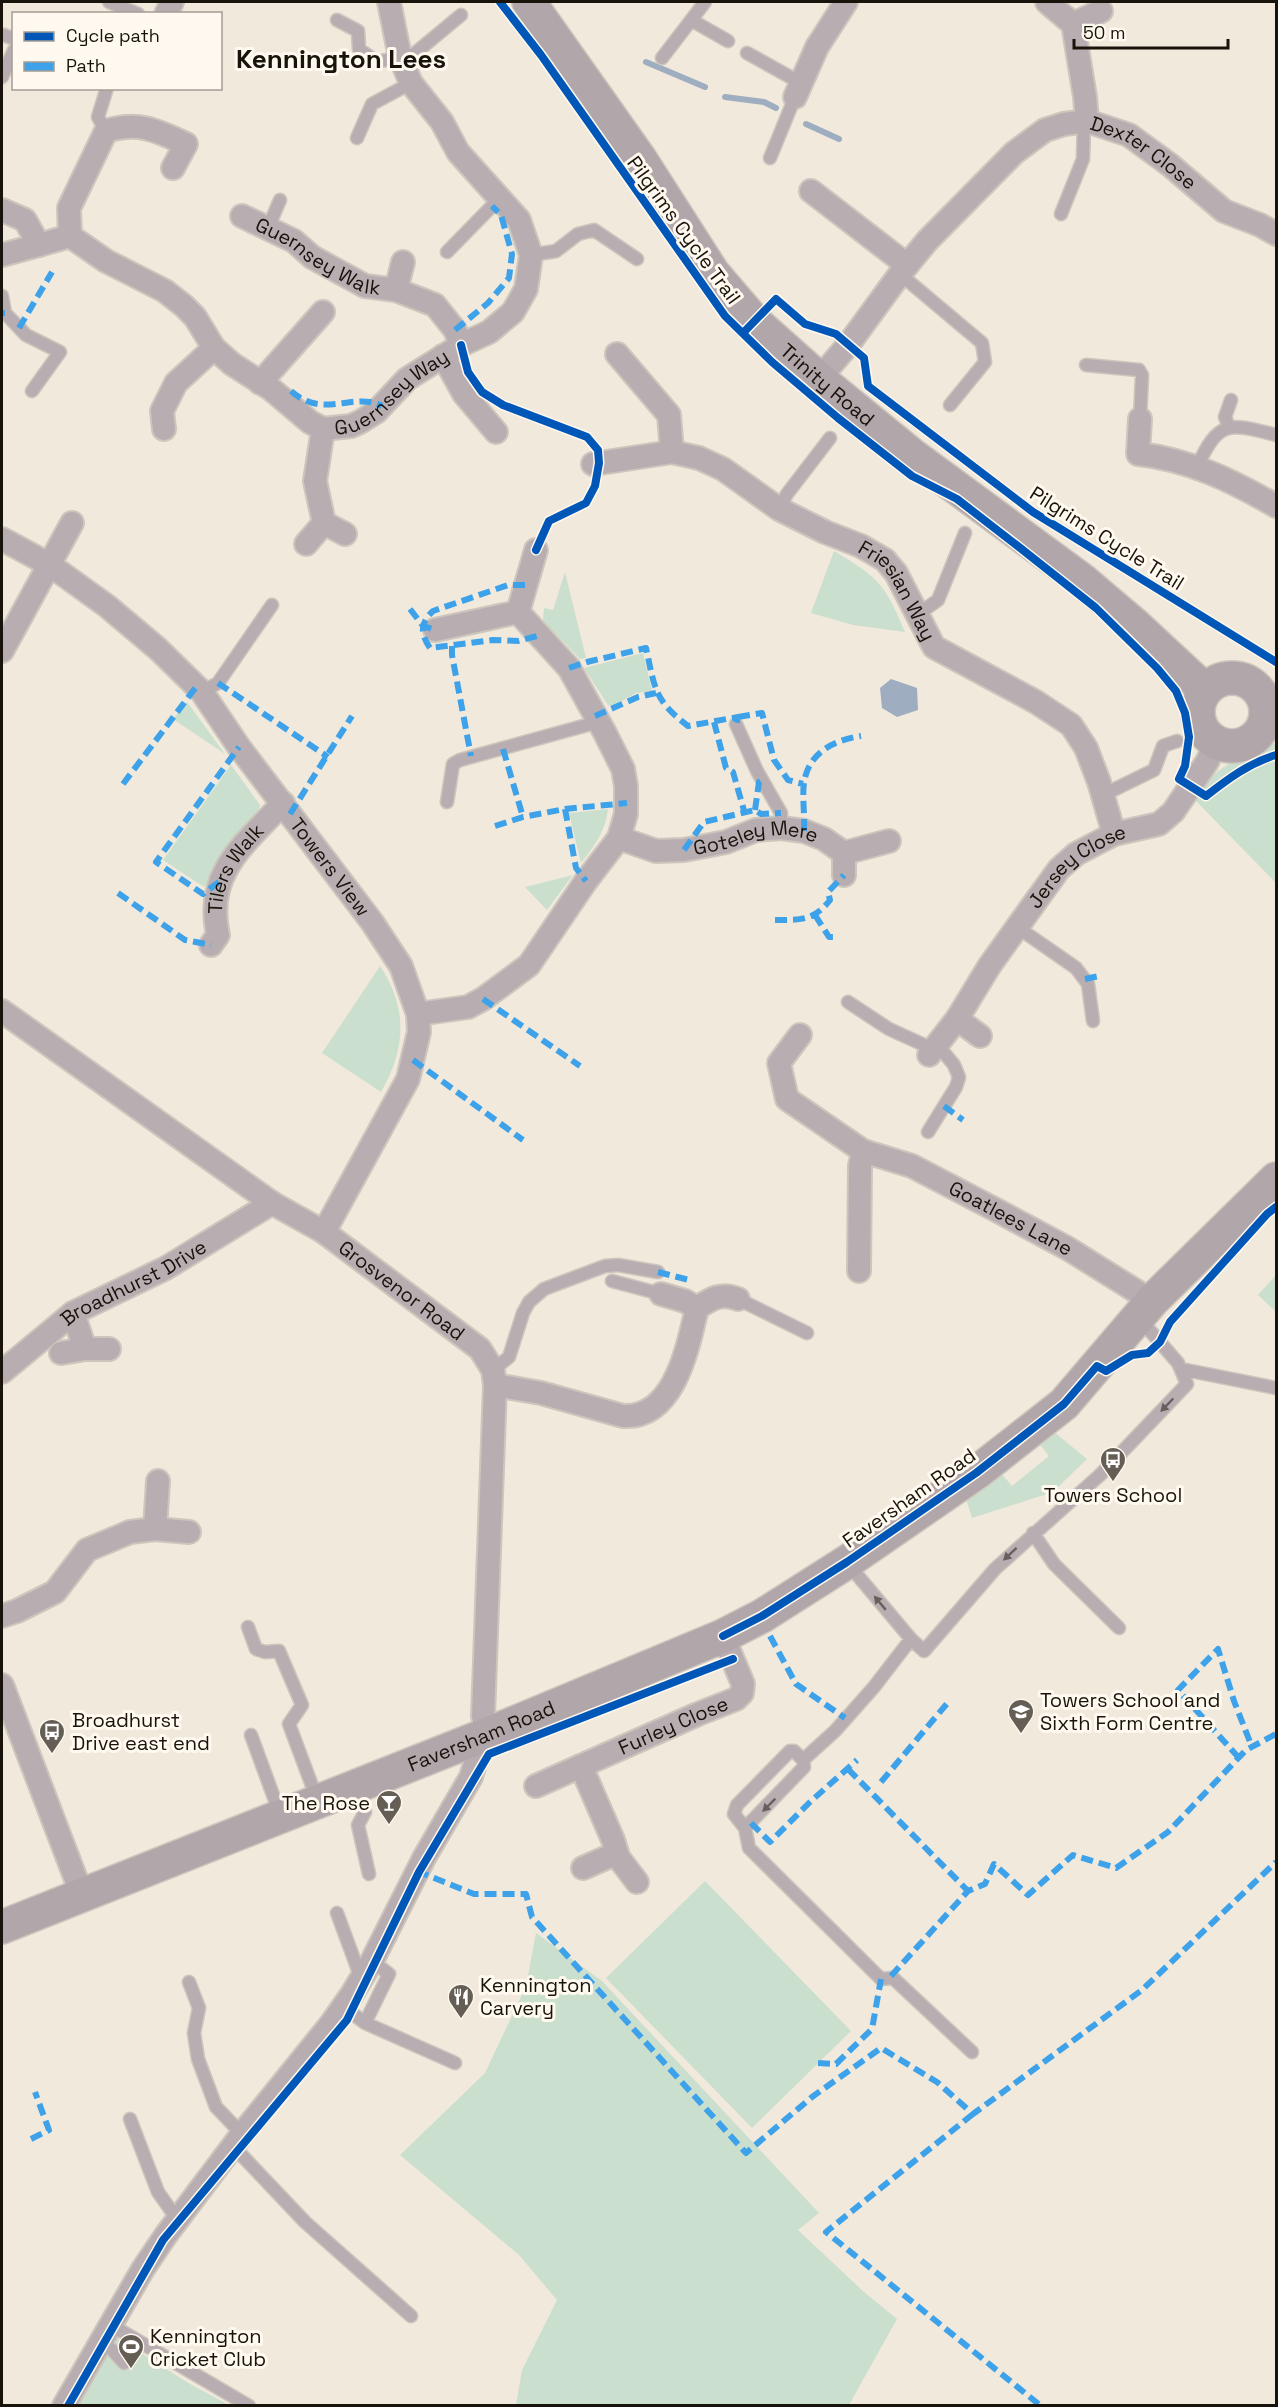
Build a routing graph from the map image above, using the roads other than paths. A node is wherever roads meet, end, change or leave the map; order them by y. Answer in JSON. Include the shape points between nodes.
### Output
{"nodes":[{"id":1,"x":109,"y":2,"type":"edge"},
{"id":2,"x":389,"y":2,"type":"edge"},
{"id":3,"x":529,"y":2,"type":"edge"},
{"id":4,"x":705,"y":2,"type":"edge"},
{"id":5,"x":846,"y":2,"type":"edge"},
{"id":6,"x":1047,"y":2,"type":"edge"},
{"id":7,"x":1104,"y":6,"type":"edge"},
{"id":8,"x":133,"y":12,"type":"edge"},
{"id":9,"x":461,"y":15,"type":"dead end"},
{"id":10,"x":691,"y":20,"type":"junction"},
{"id":11,"x":337,"y":21,"type":"dead end"},
{"id":12,"x":1073,"y":24,"type":"junction"},
{"id":13,"x":728,"y":41,"type":"dead end"},
{"id":14,"x":747,"y":53,"type":"dead end"},
{"id":15,"x":12,"y":54,"type":"edge"},
{"id":16,"x":400,"y":57,"type":"junction"},
{"id":17,"x":662,"y":58,"type":"dead end"},
{"id":18,"x":2,"y":76,"type":"edge"},
{"id":19,"x":411,"y":83,"type":"junction"},
{"id":20,"x":106,"y":90,"type":"edge"},
{"id":21,"x":798,"y":90,"type":"junction"},
{"id":22,"x":1085,"y":121,"type":"junction"},
{"id":23,"x":106,"y":131,"type":"junction"},
{"id":24,"x":357,"y":138,"type":"dead end"},
{"id":25,"x":770,"y":158,"type":"dead end"},
{"id":26,"x":173,"y":168,"type":"dead end"},
{"id":27,"x":811,"y":191,"type":"dead end"},
{"id":28,"x":499,"y":199,"type":"junction"},
{"id":29,"x":280,"y":200,"type":"dead end"},
{"id":30,"x":2,"y":210,"type":"edge"},
{"id":31,"x":1061,"y":214,"type":"dead end"},
{"id":32,"x":242,"y":216,"type":"dead end"},
{"id":33,"x":268,"y":228,"type":"junction"},
{"id":34,"x":1276,"y":234,"type":"edge"},
{"id":35,"x":70,"y":236,"type":"junction"},
{"id":36,"x":39,"y":245,"type":"junction"},
{"id":37,"x":447,"y":252,"type":"dead end"},
{"id":38,"x":2,"y":255,"type":"edge"},
{"id":39,"x":531,"y":255,"type":"junction"},
{"id":40,"x":637,"y":259,"type":"dead end"},
{"id":41,"x":403,"y":262,"type":"dead end"},
{"id":42,"x":904,"y":270,"type":"junction"},
{"id":43,"x":396,"y":290,"type":"junction"},
{"id":44,"x":2,"y":296,"type":"edge"},
{"id":45,"x":323,"y":312,"type":"dead end"},
{"id":46,"x":214,"y":348,"type":"junction"},
{"id":47,"x":452,"y":350,"type":"junction"},
{"id":48,"x":617,"y":354,"type":"dead end"},
{"id":49,"x":1086,"y":364,"type":"dead end"},
{"id":50,"x":819,"y":379,"type":"junction"},
{"id":51,"x":260,"y":383,"type":"junction"},
{"id":52,"x":32,"y":391,"type":"dead end"},
{"id":53,"x":1231,"y":400,"type":"dead end"},
{"id":54,"x":950,"y":405,"type":"dead end"},
{"id":55,"x":1140,"y":419,"type":"joint"},
{"id":56,"x":1229,"y":427,"type":"junction"},
{"id":57,"x":164,"y":429,"type":"dead end"},
{"id":58,"x":323,"y":429,"type":"junction"},
{"id":59,"x":496,"y":432,"type":"dead end"},
{"id":60,"x":1276,"y":435,"type":"edge"},
{"id":61,"x":830,"y":438,"type":"dead end"},
{"id":62,"x":672,"y":452,"type":"junction"},
{"id":63,"x":593,"y":464,"type":"dead end"},
{"id":64,"x":1197,"y":467,"type":"junction"},
{"id":65,"x":1276,"y":506,"type":"edge"},
{"id":66,"x":779,"y":509,"type":"junction"},
{"id":67,"x":72,"y":523,"type":"dead end"},
{"id":68,"x":324,"y":523,"type":"junction"},
{"id":69,"x":964,"y":533,"type":"dead end"},
{"id":70,"x":345,"y":534,"type":"dead end"},
{"id":71,"x":2,"y":539,"type":"edge"},
{"id":72,"x":306,"y":544,"type":"dead end"},
{"id":73,"x":536,"y":550,"type":"dead end"},
{"id":74,"x":50,"y":565,"type":"junction"},
{"id":75,"x":272,"y":604,"type":"dead end"},
{"id":76,"x":518,"y":612,"type":"junction"},
{"id":77,"x":917,"y":615,"type":"junction"},
{"id":78,"x":435,"y":630,"type":"dead end"},
{"id":79,"x":2,"y":651,"type":"edge"},
{"id":80,"x":1205,"y":690,"type":"junction"},
{"id":81,"x":202,"y":692,"type":"junction"},
{"id":82,"x":1271,"y":711,"type":"edge"},
{"id":83,"x":598,"y":722,"type":"junction"},
{"id":84,"x":736,"y":724,"type":"dead end"},
{"id":85,"x":1177,"y":741,"type":"dead end"},
{"id":86,"x":1216,"y":742,"type":"junction"},
{"id":87,"x":1103,"y":795,"type":"junction"},
{"id":88,"x":447,"y":802,"type":"dead end"},
{"id":89,"x":283,"y":803,"type":"junction"},
{"id":90,"x":781,"y":828,"type":"junction"},
{"id":91,"x":1114,"y":834,"type":"junction"},
{"id":92,"x":619,"y":838,"type":"junction"},
{"id":93,"x":889,"y":841,"type":"dead end"},
{"id":94,"x":844,"y":853,"type":"junction"},
{"id":95,"x":844,"y":875,"type":"dead end"},
{"id":96,"x":1017,"y":927,"type":"junction"},
{"id":97,"x":211,"y":945,"type":"dead end"},
{"id":98,"x":848,"y":1002,"type":"dead end"},
{"id":99,"x":2,"y":1011,"type":"edge"},
{"id":100,"x":417,"y":1014,"type":"junction"},
{"id":101,"x":957,"y":1019,"type":"junction"},
{"id":102,"x":1093,"y":1021,"type":"dead end"},
{"id":103,"x":800,"y":1035,"type":"dead end"},
{"id":104,"x":980,"y":1036,"type":"dead end"},
{"id":105,"x":933,"y":1049,"type":"junction"},
{"id":106,"x":928,"y":1132,"type":"dead end"},
{"id":107,"x":863,"y":1151,"type":"junction"},
{"id":108,"x":1276,"y":1179,"type":"edge"},
{"id":109,"x":272,"y":1203,"type":"junction"},
{"id":110,"x":324,"y":1232,"type":"junction"},
{"id":111,"x":859,"y":1271,"type":"dead end"},
{"id":112,"x":612,"y":1281,"type":"dead end"},
{"id":113,"x":660,"y":1283,"type":"junction"},
{"id":114,"x":738,"y":1299,"type":"joint"},
{"id":115,"x":697,"y":1308,"type":"junction"},
{"id":116,"x":1145,"y":1309,"type":"junction"},
{"id":117,"x":73,"y":1313,"type":"junction"},
{"id":118,"x":807,"y":1333,"type":"dead end"},
{"id":119,"x":109,"y":1348,"type":"dead end"},
{"id":120,"x":85,"y":1349,"type":"junction"},
{"id":121,"x":61,"y":1353,"type":"dead end"},
{"id":122,"x":1181,"y":1369,"type":"junction"},
{"id":123,"x":2,"y":1372,"type":"edge"},
{"id":124,"x":494,"y":1378,"type":"junction"},
{"id":125,"x":1276,"y":1388,"type":"edge"},
{"id":126,"x":158,"y":1481,"type":"dead end"},
{"id":127,"x":155,"y":1529,"type":"junction"},
{"id":128,"x":189,"y":1532,"type":"dead end"},
{"id":129,"x":1033,"y":1533,"type":"junction"},
{"id":130,"x":847,"y":1562,"type":"junction"},
{"id":131,"x":2,"y":1616,"type":"edge"},
{"id":132,"x":248,"y":1627,"type":"dead end"},
{"id":133,"x":1119,"y":1628,"type":"dead end"},
{"id":134,"x":723,"y":1636,"type":"junction"},
{"id":135,"x":911,"y":1639,"type":"junction"},
{"id":136,"x":2,"y":1685,"type":"edge"},
{"id":137,"x":251,"y":1735,"type":"dead end"},
{"id":138,"x":480,"y":1737,"type":"junction"},
{"id":139,"x":803,"y":1760,"type":"junction"},
{"id":140,"x":581,"y":1766,"type":"junction"},
{"id":141,"x":356,"y":1785,"type":"junction"},
{"id":142,"x":536,"y":1786,"type":"dead end"},
{"id":143,"x":318,"y":1800,"type":"junction"},
{"id":144,"x":280,"y":1816,"type":"junction"},
{"id":145,"x":745,"y":1828,"type":"junction"},
{"id":146,"x":617,"y":1853,"type":"junction"},
{"id":147,"x":584,"y":1868,"type":"dead end"},
{"id":148,"x":369,"y":1874,"type":"dead end"},
{"id":149,"x":637,"y":1882,"type":"dead end"},
{"id":150,"x":82,"y":1895,"type":"junction"},
{"id":151,"x":337,"y":1913,"type":"dead end"},
{"id":152,"x":2,"y":1927,"type":"edge"},
{"id":153,"x":367,"y":1970,"type":"junction"},
{"id":154,"x":189,"y":1982,"type":"dead end"},
{"id":155,"x":344,"y":2007,"type":"junction"},
{"id":156,"x":364,"y":2023,"type":"junction"},
{"id":157,"x":972,"y":2052,"type":"dead end"},
{"id":158,"x":455,"y":2063,"type":"dead end"},
{"id":159,"x":130,"y":2119,"type":"dead end"},
{"id":160,"x":238,"y":2140,"type":"junction"},
{"id":161,"x":177,"y":2219,"type":"junction"},
{"id":162,"x":411,"y":2316,"type":"dead end"},
{"id":163,"x":105,"y":2334,"type":"junction"},
{"id":164,"x":124,"y":2363,"type":"dead end"},
{"id":165,"x":64,"y":2406,"type":"edge"},
{"id":166,"x":249,"y":2406,"type":"edge"}],
"edges":[{"from":1,"to":8,"type":"lane"},
{"from":2,"to":16,"type":"street","name":"Guernsey Way"},
{"from":3,"to":50,"type":"main road","name":"Trinity Road","via":[[640,159],[713,273],[755,322]]},
{"from":4,"to":10,"type":"lane"},
{"from":5,"to":21,"type":"street","via":[[817,47]]},
{"from":6,"to":12,"type":"street"},
{"from":7,"to":12,"type":"street"},
{"from":9,"to":16,"type":"lane","via":[[414,54]]},
{"from":10,"to":13,"type":"lane"},
{"from":10,"to":17,"type":"lane"},
{"from":11,"to":16,"type":"lane","via":[[358,31],[358,49],[377,62]]},
{"from":12,"to":22,"type":"street","via":[[1086,97]]},
{"from":14,"to":21,"type":"lane"},
{"from":15,"to":18,"type":"lane"},
{"from":16,"to":19,"type":"street","name":"Guernsey Way"},
{"from":19,"to":24,"type":"lane","via":[[372,104]]},
{"from":19,"to":28,"type":"street","name":"Guernsey Way","via":[[442,122],[458,152]]},
{"from":20,"to":23,"type":"lane","via":[[98,117]]},
{"from":21,"to":25,"type":"lane"},
{"from":22,"to":31,"type":"lane","via":[[1083,159]]},
{"from":22,"to":34,"type":"street","name":"Dexter Close","via":[[1129,135],[1224,211]]},
{"from":22,"to":42,"type":"street","name":"Dexter Close","via":[[1045,130],[1014,153]]},
{"from":23,"to":26,"type":"street","via":[[140,126],[186,144]]},
{"from":23,"to":35,"type":"street","via":[[69,208]]},
{"from":27,"to":42,"type":"street"},
{"from":28,"to":37,"type":"lane"},
{"from":28,"to":39,"type":"street","name":"Guernsey Way","via":[[519,220]]},
{"from":29,"to":33,"type":"lane"},
{"from":30,"to":36,"type":"street","via":[[25,220]]},
{"from":32,"to":33,"type":"street","name":"Guernsey Walk"},
{"from":33,"to":43,"type":"street","name":"Guernsey Walk","via":[[364,286]]},
{"from":35,"to":36,"type":"street"},
{"from":35,"to":46,"type":"street","name":"Guernsey Way","via":[[178,301],[195,317]]},
{"from":36,"to":38,"type":"street"},
{"from":39,"to":40,"type":"lane","via":[[556,251],[578,234],[594,230]]},
{"from":39,"to":47,"type":"street","name":"Guernsey Way","via":[[526,289],[513,312],[489,332]]},
{"from":41,"to":43,"type":"street","name":"Guernsey Walk"},
{"from":42,"to":50,"type":"street","name":"Dexter Close"},
{"from":42,"to":54,"type":"lane","via":[[982,343],[986,362]]},
{"from":43,"to":47,"type":"street","name":"Guernsey Walk","via":[[435,305],[455,330]]},
{"from":44,"to":52,"type":"lane","via":[[5,313],[26,335],[60,352]]},
{"from":45,"to":51,"type":"street"},
{"from":46,"to":51,"type":"street","name":"Guernsey Way"},
{"from":46,"to":57,"type":"street","via":[[176,383],[162,411]]},
{"from":47,"to":58,"type":"street","name":"Guernsey Way","via":[[407,379],[376,412],[360,422]]},
{"from":47,"to":59,"type":"street","name":"Guernsey Walk","via":[[464,394]]},
{"from":48,"to":62,"type":"street","via":[[669,415]]},
{"from":49,"to":55,"type":"lane","via":[[1139,370]]},
{"from":50,"to":80,"type":"main road","name":"Trinity Road","via":[[912,455],[1082,580]]},
{"from":51,"to":58,"type":"street","name":"Guernsey Way"},
{"from":53,"to":56,"type":"lane","via":[[1226,417]]},
{"from":55,"to":64,"type":"street","via":[[1138,454],[1163,456]]},
{"from":56,"to":60,"type":"lane","via":[[1242,426]]},
{"from":56,"to":64,"type":"lane","via":[[1215,435]]},
{"from":58,"to":68,"type":"street","via":[[315,481]]},
{"from":61,"to":66,"type":"lane"},
{"from":62,"to":63,"type":"street","name":"Friesian Way"},
{"from":62,"to":66,"type":"street","name":"Friesian Way","via":[[723,469]]},
{"from":64,"to":65,"type":"street"},
{"from":66,"to":77,"type":"street","name":"Friesian Way","via":[[885,560]]},
{"from":67,"to":74,"type":"street"},
{"from":68,"to":70,"type":"street"},
{"from":68,"to":72,"type":"street"},
{"from":69,"to":77,"type":"lane","via":[[938,600]]},
{"from":71,"to":74,"type":"street","name":"Towers View"},
{"from":73,"to":76,"type":"street"},
{"from":74,"to":79,"type":"street"},
{"from":74,"to":81,"type":"street","name":"Towers View","via":[[107,606]]},
{"from":75,"to":81,"type":"lane","via":[[218,683]]},
{"from":76,"to":78,"type":"street"},
{"from":76,"to":83,"type":"street","via":[[569,668]]},
{"from":77,"to":87,"type":"street","name":"Friesian Way","via":[[934,647],[1071,725],[1086,748]]},
{"from":80,"to":82,"type":"main road","via":[[1222,679],[1243,679],[1259,691]]},
{"from":80,"to":86,"type":"main road","via":[[1198,719]]},
{"from":81,"to":89,"type":"street","name":"Towers View"},
{"from":82,"to":86,"type":"main road","via":[[1250,740],[1239,745]]},
{"from":83,"to":88,"type":"lane","via":[[460,760],[453,764]]},
{"from":83,"to":92,"type":"street","via":[[623,769],[626,814]]},
{"from":84,"to":90,"type":"lane","via":[[781,813]]},
{"from":85,"to":87,"type":"lane","via":[[1163,746],[1154,770]]},
{"from":86,"to":91,"type":"street","name":"Jersey Close","via":[[1173,812],[1160,824]]},
{"from":87,"to":91,"type":"street","name":"Friesian Way"},
{"from":89,"to":97,"type":"street","name":"Tilers Walk","via":[[237,852],[224,872],[214,899],[218,935]]},
{"from":89,"to":100,"type":"street","name":"Towers View","via":[[390,948]]},
{"from":90,"to":92,"type":"street","name":"Goteley Mere","via":[[756,830],[726,842],[684,850],[656,851]]},
{"from":90,"to":94,"type":"street","name":"Goteley Mere","via":[[804,831]]},
{"from":91,"to":96,"type":"street","name":"Jersey Close","via":[[1076,854],[1059,869]]},
{"from":92,"to":100,"type":"street","via":[[529,965],[468,1007]]},
{"from":93,"to":94,"type":"street","name":"Goteley Mere"},
{"from":94,"to":95,"type":"street"},
{"from":96,"to":101,"type":"street","name":"Jersey Close"},
{"from":96,"to":102,"type":"lane","via":[[1076,968],[1088,984]]},
{"from":98,"to":105,"type":"lane","via":[[889,1029]]},
{"from":99,"to":109,"type":"street","name":"Grosvenor Road"},
{"from":100,"to":110,"type":"street","name":"Towers View","via":[[419,1032],[408,1079]]},
{"from":101,"to":104,"type":"street"},
{"from":101,"to":105,"type":"street","name":"Jersey Close"},
{"from":103,"to":107,"type":"street","name":"Goatlees Lane","via":[[779,1063],[787,1099]]},
{"from":105,"to":106,"type":"lane","via":[[954,1065],[960,1077]]},
{"from":107,"to":111,"type":"street"},
{"from":107,"to":116,"type":"street","name":"Goatlees Lane","via":[[912,1166],[1067,1248]]},
{"from":108,"to":116,"type":"main road","name":"Faversham Road"},
{"from":109,"to":110,"type":"street","name":"Grosvenor Road"},
{"from":109,"to":117,"type":"street","name":"Broadhurst Drive","via":[[166,1268]]},
{"from":110,"to":124,"type":"street","name":"Grosvenor Road","via":[[480,1349]]},
{"from":112,"to":113,"type":"lane"},
{"from":113,"to":115,"type":"street"},
{"from":113,"to":124,"type":"lane","via":[[618,1265],[544,1289],[529,1302],[509,1357]]},
{"from":114,"to":115,"type":"street","via":[[714,1297]]},
{"from":114,"to":118,"type":"lane"},
{"from":115,"to":124,"type":"street","via":[[682,1366],[670,1387],[643,1413],[623,1416]]},
{"from":116,"to":122,"type":"lane"},
{"from":116,"to":130,"type":"main road","name":"Faversham Road","via":[[1064,1404],[976,1473]]},
{"from":117,"to":120,"type":"street"},
{"from":117,"to":123,"type":"street","name":"Broadhurst Drive"},
{"from":119,"to":120,"type":"street"},
{"from":120,"to":121,"type":"street"},
{"from":122,"to":125,"type":"lane"},
{"from":122,"to":129,"type":"lane","one_way":true,"via":[[1187,1384],[1100,1475]]},
{"from":124,"to":138,"type":"street"},
{"from":126,"to":127,"type":"street"},
{"from":127,"to":128,"type":"street"},
{"from":127,"to":131,"type":"street","via":[[130,1532],[87,1550],[55,1592]]},
{"from":129,"to":133,"type":"lane","via":[[1054,1564]]},
{"from":129,"to":135,"type":"lane","one_way":true,"via":[[995,1569],[924,1651]]},
{"from":130,"to":134,"type":"main road","name":"Faversham Road"},
{"from":135,"to":130,"type":"lane","one_way":true},
{"from":132,"to":143,"type":"lane","via":[[256,1649],[279,1651],[302,1705],[289,1724]]},
{"from":134,"to":138,"type":"main road","name":"Faversham Road"},
{"from":134,"to":140,"type":"street","name":"Furley Close","via":[[743,1684],[736,1699]]},
{"from":135,"to":139,"type":"lane","via":[[874,1688]]},
{"from":136,"to":150,"type":"street"},
{"from":137,"to":144,"type":"lane"},
{"from":138,"to":141,"type":"main road","name":"Faversham Road"},
{"from":138,"to":153,"type":"street","via":[[473,1778],[424,1858]]},
{"from":139,"to":145,"type":"lane","one_way":true,"via":[[802,1771]]},
{"from":139,"to":145,"type":"lane","via":[[790,1751],[737,1805],[734,1814]]},
{"from":140,"to":142,"type":"street","name":"Furley Close"},
{"from":140,"to":146,"type":"street"},
{"from":141,"to":143,"type":"main road","name":"Faversham Road"},
{"from":141,"to":148,"type":"lane","via":[[365,1812],[358,1825]]},
{"from":143,"to":144,"type":"main road","name":"Faversham Road"},
{"from":144,"to":150,"type":"main road","name":"Faversham Road"},
{"from":145,"to":157,"type":"lane","via":[[749,1848],[881,1980],[893,1978]]},
{"from":146,"to":147,"type":"street"},
{"from":146,"to":149,"type":"street"},
{"from":150,"to":152,"type":"main road","name":"Faversham Road"},
{"from":151,"to":153,"type":"lane"},
{"from":153,"to":155,"type":"street"},
{"from":153,"to":156,"type":"lane","via":[[389,1974]]},
{"from":154,"to":160,"type":"lane","via":[[199,2008],[194,2033],[198,2059],[216,2107]]},
{"from":155,"to":156,"type":"lane"},
{"from":155,"to":160,"type":"street"},
{"from":156,"to":158,"type":"lane"},
{"from":159,"to":161,"type":"lane","via":[[158,2192]]},
{"from":160,"to":161,"type":"street"},
{"from":160,"to":162,"type":"lane","via":[[305,2222]]},
{"from":161,"to":163,"type":"street"},
{"from":163,"to":164,"type":"lane","via":[[111,2349]]},
{"from":163,"to":165,"type":"street"},
{"from":163,"to":166,"type":"lane"}]}
